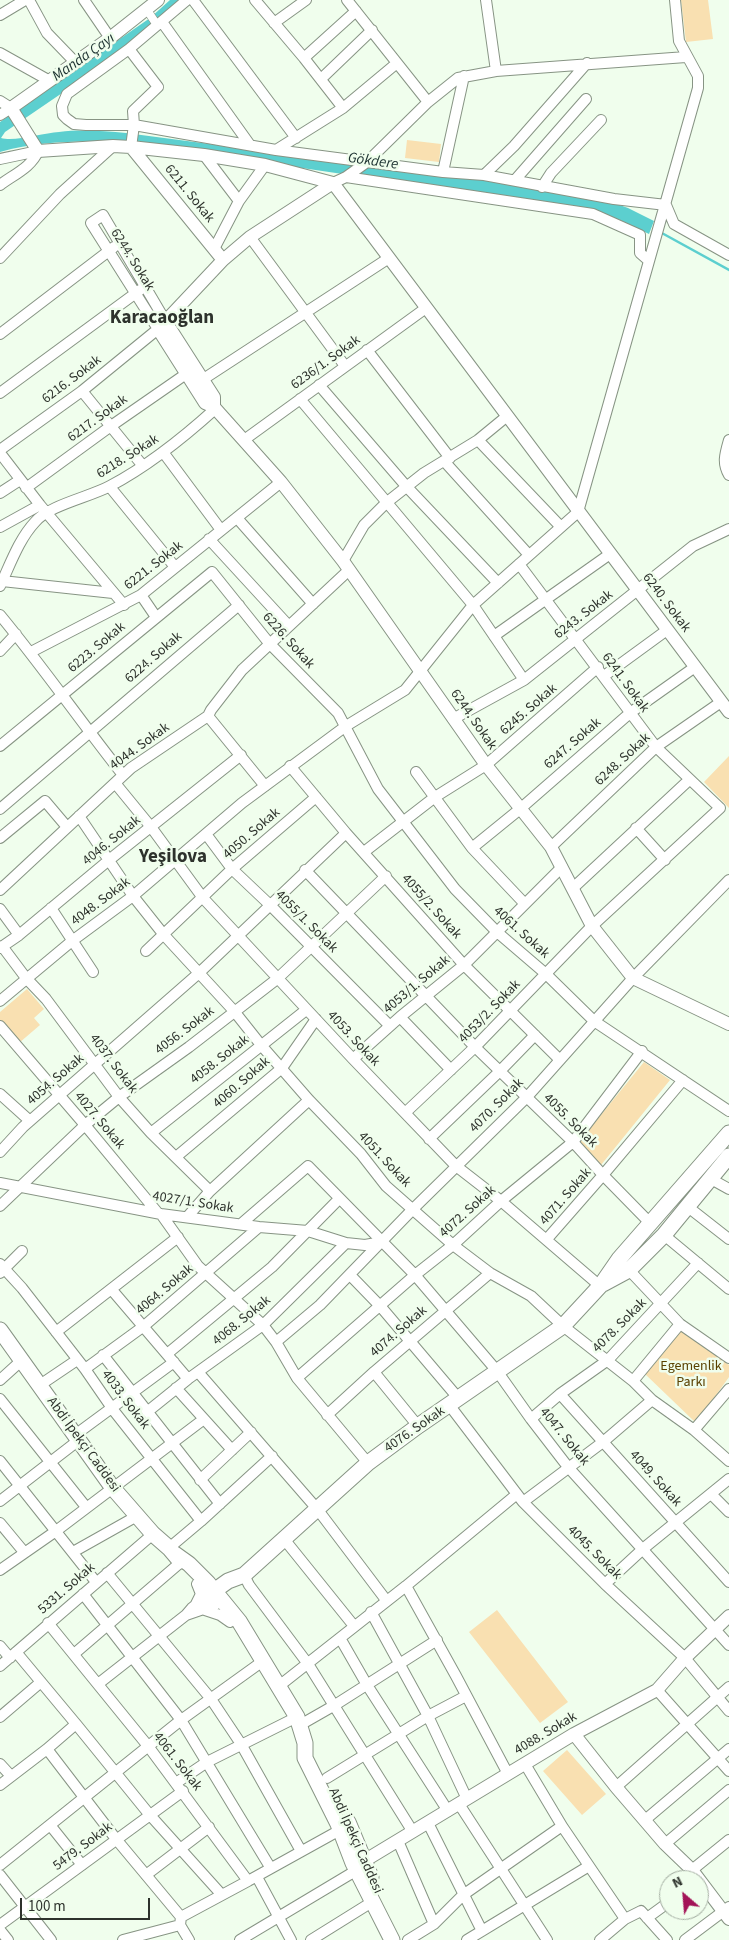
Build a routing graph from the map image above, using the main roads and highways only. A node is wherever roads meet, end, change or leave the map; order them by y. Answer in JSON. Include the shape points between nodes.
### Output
{"nodes":[{"id":1,"x":729,"y":1133,"type":"edge"},
{"id":2,"x":729,"y":1156,"type":"edge"},
{"id":3,"x":601,"y":1285,"type":"junction"},
{"id":4,"x":0,"y":1330,"type":"edge"},
{"id":5,"x":215,"y":1592,"type":"junction"},
{"id":6,"x":233,"y":1620,"type":"junction"},
{"id":7,"x":304,"y":1743,"type":"junction"},
{"id":8,"x":360,"y":1866,"type":"junction"},
{"id":9,"x":392,"y":1940,"type":"edge"},
{"id":10,"x":404,"y":1940,"type":"edge"}],
"edges":[{"from":1,"to":3,"type":"main road","name":"4076. Sokak","via":[[619,1259]]},
{"from":2,"to":3,"type":"main road","name":"4076. Sokak","via":[[688,1208],[630,1270]]},
{"from":3,"to":5,"type":"main road","name":"4076. Sokak","via":[[563,1326],[368,1463],[284,1539]]},
{"from":4,"to":5,"type":"main road","name":"Abdi İpekçi Caddesi","via":[[112,1487],[153,1534],[189,1564]]},
{"from":5,"to":6,"type":"main road","name":"Abdi İpekçi Caddesi"},
{"from":5,"to":6,"type":"main road","via":[[231,1602]]},
{"from":6,"to":7,"type":"main road","name":"Abdi İpekçi Caddesi","via":[[246,1631],[279,1686],[298,1721]]},
{"from":7,"to":8,"type":"main road","name":"Abdi İpekçi Caddesi","via":[[305,1758]]},
{"from":7,"to":8,"type":"main road","name":"Abdi İpekçi Caddesi","via":[[313,1752],[348,1822]]},
{"from":8,"to":9,"type":"main road","name":"Abdi İpekçi Caddesi","via":[[372,1902]]},
{"from":8,"to":10,"type":"main road","name":"Abdi İpekçi Caddesi"}]}
